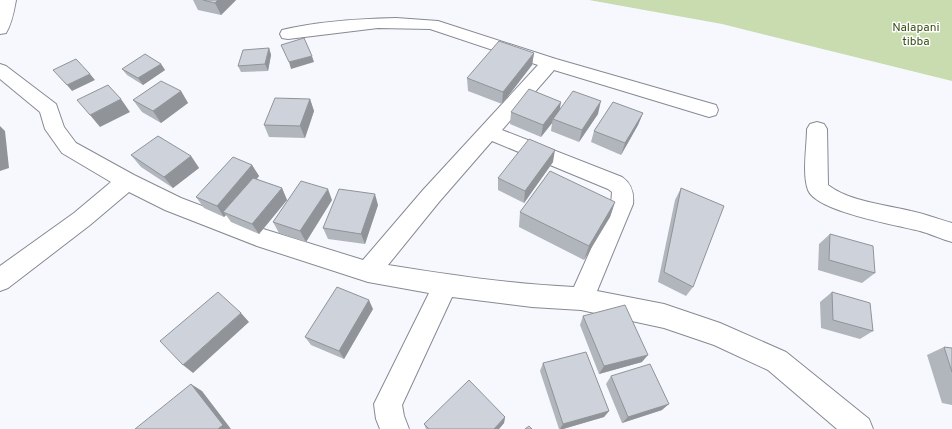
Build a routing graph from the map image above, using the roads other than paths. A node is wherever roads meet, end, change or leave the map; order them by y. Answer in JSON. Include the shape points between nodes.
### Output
{"nodes":[{"id":1,"x":8,"y":0,"type":"edge"},
{"id":2,"x":0,"y":29,"type":"edge"},
{"id":3,"x":288,"y":34,"type":"dead end"},
{"id":4,"x":550,"y":63,"type":"junction"},
{"id":5,"x":0,"y":70,"type":"edge"},
{"id":6,"x":709,"y":110,"type":"dead end"},
{"id":7,"x":818,"y":129,"type":"dead end"},
{"id":8,"x":488,"y":132,"type":"junction"},
{"id":9,"x":127,"y":181,"type":"junction"},
{"id":10,"x":952,"y":233,"type":"edge"},
{"id":11,"x":368,"y":272,"type":"junction"},
{"id":12,"x":0,"y":280,"type":"edge"},
{"id":13,"x":445,"y":285,"type":"junction"},
{"id":14,"x":581,"y":299,"type":"junction"},
{"id":15,"x":395,"y":429,"type":"edge"},
{"id":16,"x":859,"y":429,"type":"edge"}],
"edges":[{"from":1,"to":2,"type":"street"},
{"from":3,"to":4,"type":"street","via":[[344,26],[425,23]]},
{"from":4,"to":6,"type":"street"},
{"from":4,"to":8,"type":"street"},
{"from":5,"to":9,"type":"street","via":[[49,109],[55,129],[69,148]]},
{"from":7,"to":10,"type":"street","via":[[817,178],[819,189],[826,196],[839,202]]},
{"from":8,"to":11,"type":"street"},
{"from":8,"to":14,"type":"street","via":[[615,183],[622,189],[622,204]]},
{"from":9,"to":11,"type":"street","via":[[173,204],[257,236]]},
{"from":9,"to":12,"type":"street","via":[[82,219]]},
{"from":11,"to":13,"type":"street"},
{"from":13,"to":14,"type":"street","via":[[532,296]]},
{"from":13,"to":15,"type":"street","via":[[388,404],[390,419]]},
{"from":14,"to":16,"type":"street","via":[[664,316],[758,352],[793,373]]}]}
